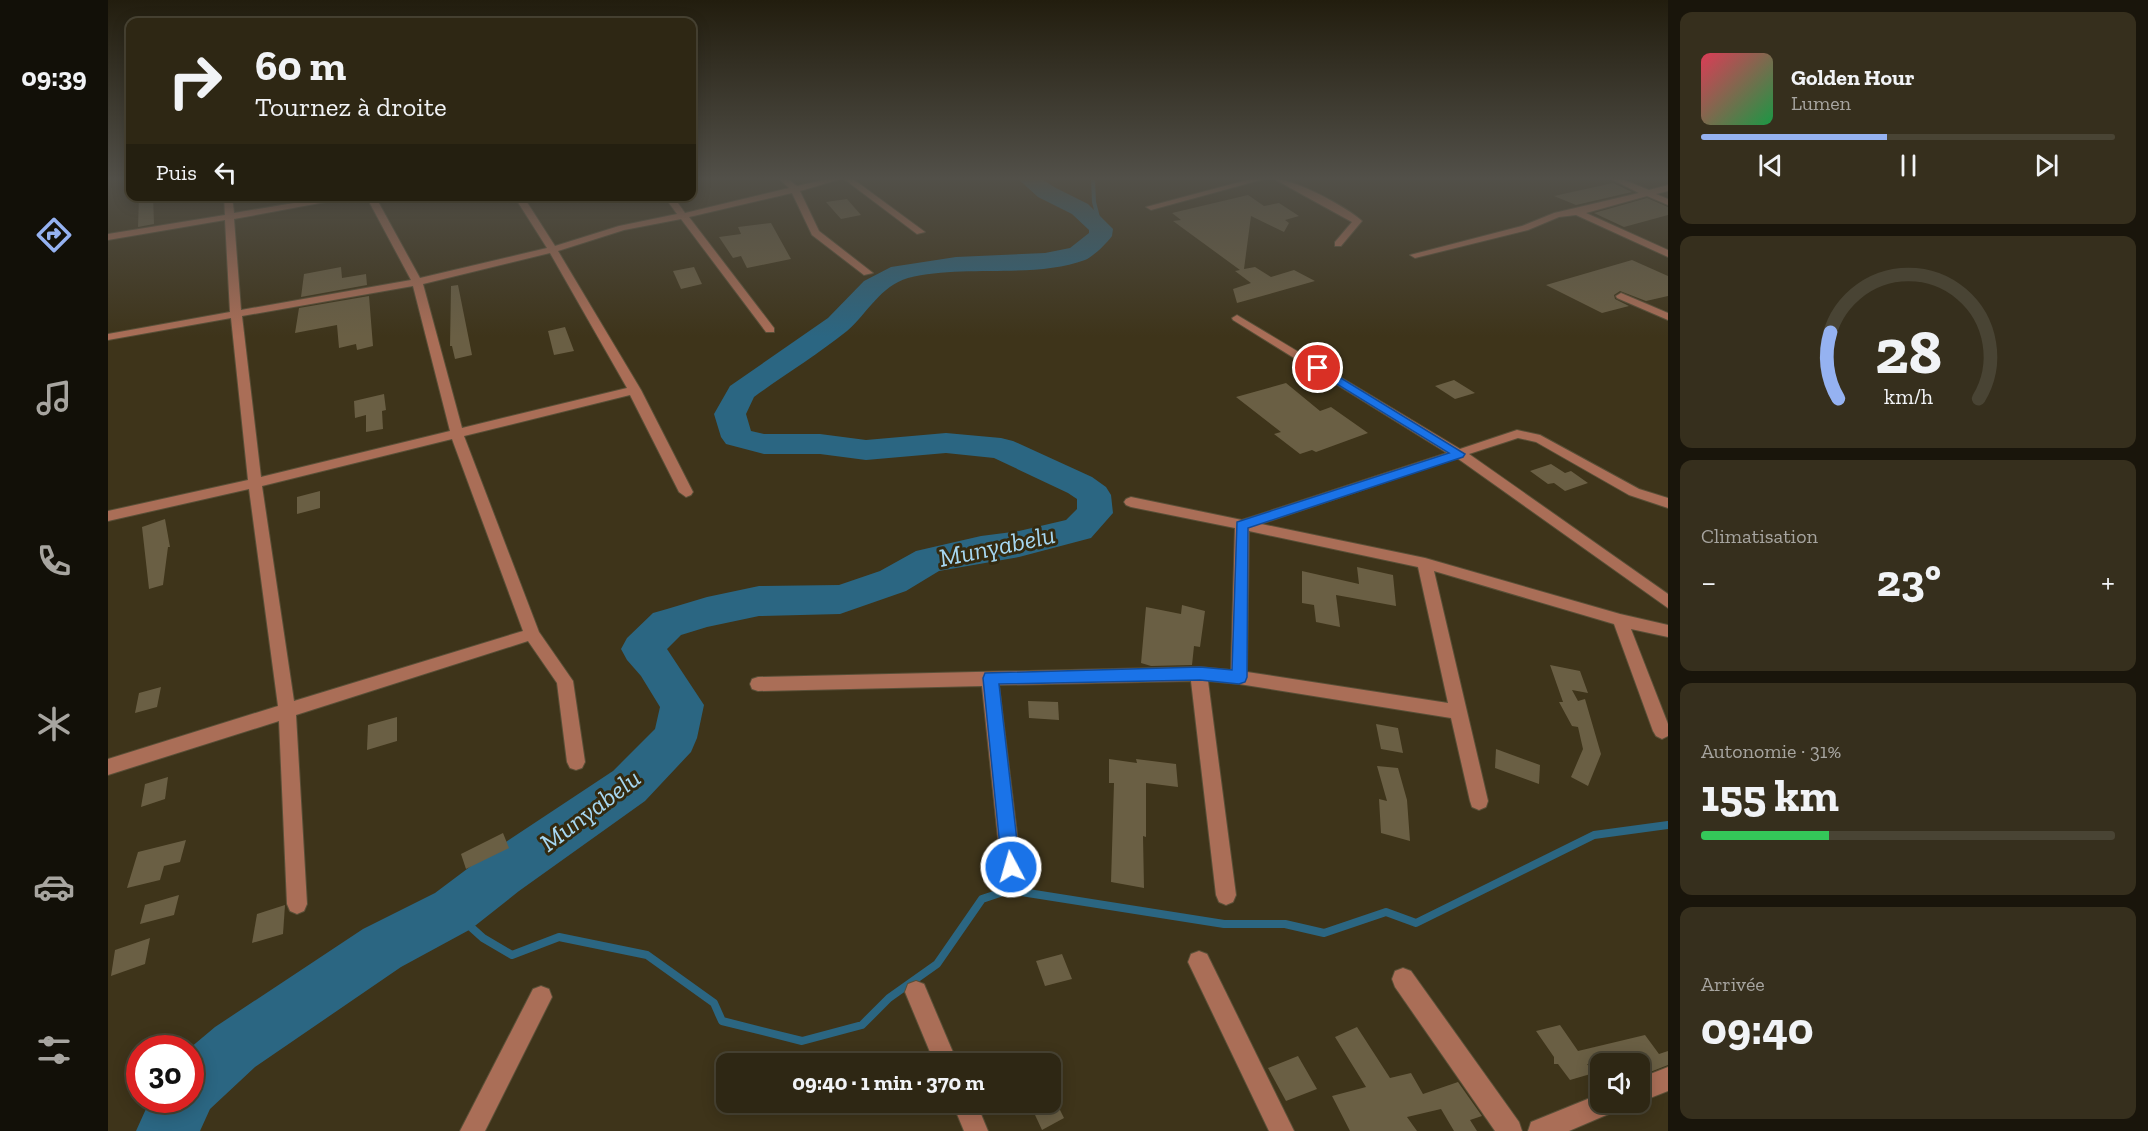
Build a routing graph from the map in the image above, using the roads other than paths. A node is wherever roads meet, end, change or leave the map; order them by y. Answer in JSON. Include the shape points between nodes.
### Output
{"nodes":[{"id":1,"x":141,"y":232,"type":"edge"},
{"id":2,"x":230,"y":232,"type":"edge"},
{"id":3,"x":390,"y":232,"type":"edge"},
{"id":4,"x":542,"y":232,"type":"edge"},
{"id":5,"x":610,"y":232,"type":"edge"},
{"id":6,"x":695,"y":232,"type":"edge"},
{"id":7,"x":813,"y":232,"type":"edge"},
{"id":8,"x":1348,"y":232,"type":"edge"},
{"id":9,"x":1509,"y":232,"type":"edge"},
{"id":10,"x":1620,"y":232,"type":"edge"},
{"id":11,"x":108,"y":237,"type":"edge"},
{"id":12,"x":1338,"y":244,"type":"dead end"},
{"id":13,"x":554,"y":249,"type":"junction"},
{"id":14,"x":1668,"y":254,"type":"edge"},
{"id":15,"x":1414,"y":255,"type":"dead end"},
{"id":16,"x":868,"y":273,"type":"dead end"},
{"id":17,"x":417,"y":282,"type":"junction"},
{"id":18,"x":1621,"y":297,"type":"dead end"},
{"id":19,"x":236,"y":314,"type":"junction"},
{"id":20,"x":1668,"y":317,"type":"edge"},
{"id":21,"x":1237,"y":318,"type":"dead end"},
{"id":22,"x":770,"y":330,"type":"dead end"},
{"id":23,"x":108,"y":337,"type":"edge"},
{"id":24,"x":635,"y":390,"type":"junction"},
{"id":25,"x":457,"y":434,"type":"junction"},
{"id":26,"x":1459,"y":454,"type":"junction"},
{"id":27,"x":255,"y":483,"type":"junction"},
{"id":28,"x":686,"y":492,"type":"dead end"},
{"id":29,"x":1131,"y":502,"type":"dead end"},
{"id":30,"x":1668,"y":503,"type":"edge"},
{"id":31,"x":108,"y":516,"type":"edge"},
{"id":32,"x":1242,"y":525,"type":"junction"},
{"id":33,"x":1425,"y":563,"type":"junction"},
{"id":34,"x":1668,"y":602,"type":"edge"},
{"id":35,"x":1620,"y":620,"type":"junction"},
{"id":36,"x":1668,"y":631,"type":"edge"},
{"id":37,"x":532,"y":634,"type":"junction"},
{"id":38,"x":1200,"y":674,"type":"junction"},
{"id":39,"x":1239,"y":677,"type":"junction"},
{"id":40,"x":990,"y":678,"type":"junction"},
{"id":41,"x":758,"y":684,"type":"dead end"},
{"id":42,"x":287,"y":710,"type":"junction"},
{"id":43,"x":1460,"y":712,"type":"junction"},
{"id":44,"x":1662,"y":731,"type":"dead end"},
{"id":45,"x":576,"y":762,"type":"dead end"},
{"id":46,"x":108,"y":766,"type":"edge"},
{"id":47,"x":1479,"y":801,"type":"dead end"},
{"id":48,"x":1011,"y":867,"type":"dead end"},
{"id":49,"x":1226,"y":895,"type":"dead end"},
{"id":50,"x":297,"y":904,"type":"dead end"},
{"id":51,"x":1198,"y":962,"type":"dead end"},
{"id":52,"x":1403,"y":979,"type":"dead end"},
{"id":53,"x":916,"y":992,"type":"dead end"},
{"id":54,"x":541,"y":997,"type":"dead end"},
{"id":55,"x":942,"y":1053,"type":"edge"},
{"id":56,"x":1668,"y":1079,"type":"edge"},
{"id":57,"x":1650,"y":1086,"type":"edge"},
{"id":58,"x":1590,"y":1110,"type":"edge"},
{"id":59,"x":968,"y":1113,"type":"edge"},
{"id":60,"x":472,"y":1131,"type":"edge"},
{"id":61,"x":976,"y":1131,"type":"edge"},
{"id":62,"x":1282,"y":1131,"type":"edge"},
{"id":63,"x":1510,"y":1131,"type":"edge"},
{"id":64,"x":1540,"y":1131,"type":"edge"}],
"edges":[{"from":1,"to":11,"type":"street"},
{"from":2,"to":19,"type":"street"},
{"from":3,"to":17,"type":"street"},
{"from":4,"to":13,"type":"street"},
{"from":5,"to":13,"type":"street"},
{"from":6,"to":22,"type":"street"},
{"from":7,"to":16,"type":"street"},
{"from":8,"to":12,"type":"street"},
{"from":9,"to":15,"type":"street"},
{"from":10,"to":14,"type":"street"},
{"from":13,"to":17,"type":"street"},
{"from":13,"to":24,"type":"street"},
{"from":17,"to":19,"type":"street"},
{"from":17,"to":25,"type":"street"},
{"from":18,"to":20,"type":"street"},
{"from":19,"to":23,"type":"street"},
{"from":19,"to":27,"type":"street"},
{"from":21,"to":26,"type":"street"},
{"from":24,"to":25,"type":"street"},
{"from":24,"to":28,"type":"street"},
{"from":25,"to":27,"type":"street"},
{"from":25,"to":37,"type":"street"},
{"from":26,"to":30,"type":"street","via":[[1517,434],[1540,440],[1634,492]]},
{"from":26,"to":32,"type":"street"},
{"from":26,"to":34,"type":"street"},
{"from":27,"to":31,"type":"street"},
{"from":27,"to":42,"type":"street"},
{"from":29,"to":32,"type":"street"},
{"from":32,"to":33,"type":"street"},
{"from":32,"to":39,"type":"street"},
{"from":33,"to":35,"type":"street"},
{"from":33,"to":43,"type":"street"},
{"from":35,"to":36,"type":"street"},
{"from":35,"to":44,"type":"street"},
{"from":37,"to":42,"type":"street"},
{"from":37,"to":45,"type":"street","via":[[566,681]]},
{"from":38,"to":39,"type":"street"},
{"from":38,"to":40,"type":"street"},
{"from":38,"to":49,"type":"street"},
{"from":39,"to":43,"type":"street"},
{"from":40,"to":41,"type":"street"},
{"from":40,"to":48,"type":"street"},
{"from":42,"to":46,"type":"street"},
{"from":42,"to":50,"type":"street"},
{"from":43,"to":47,"type":"street"},
{"from":51,"to":62,"type":"street"},
{"from":52,"to":63,"type":"street"},
{"from":53,"to":55,"type":"street"},
{"from":54,"to":60,"type":"street"},
{"from":56,"to":57,"type":"street"},
{"from":58,"to":64,"type":"street"},
{"from":59,"to":61,"type":"street"}]}
